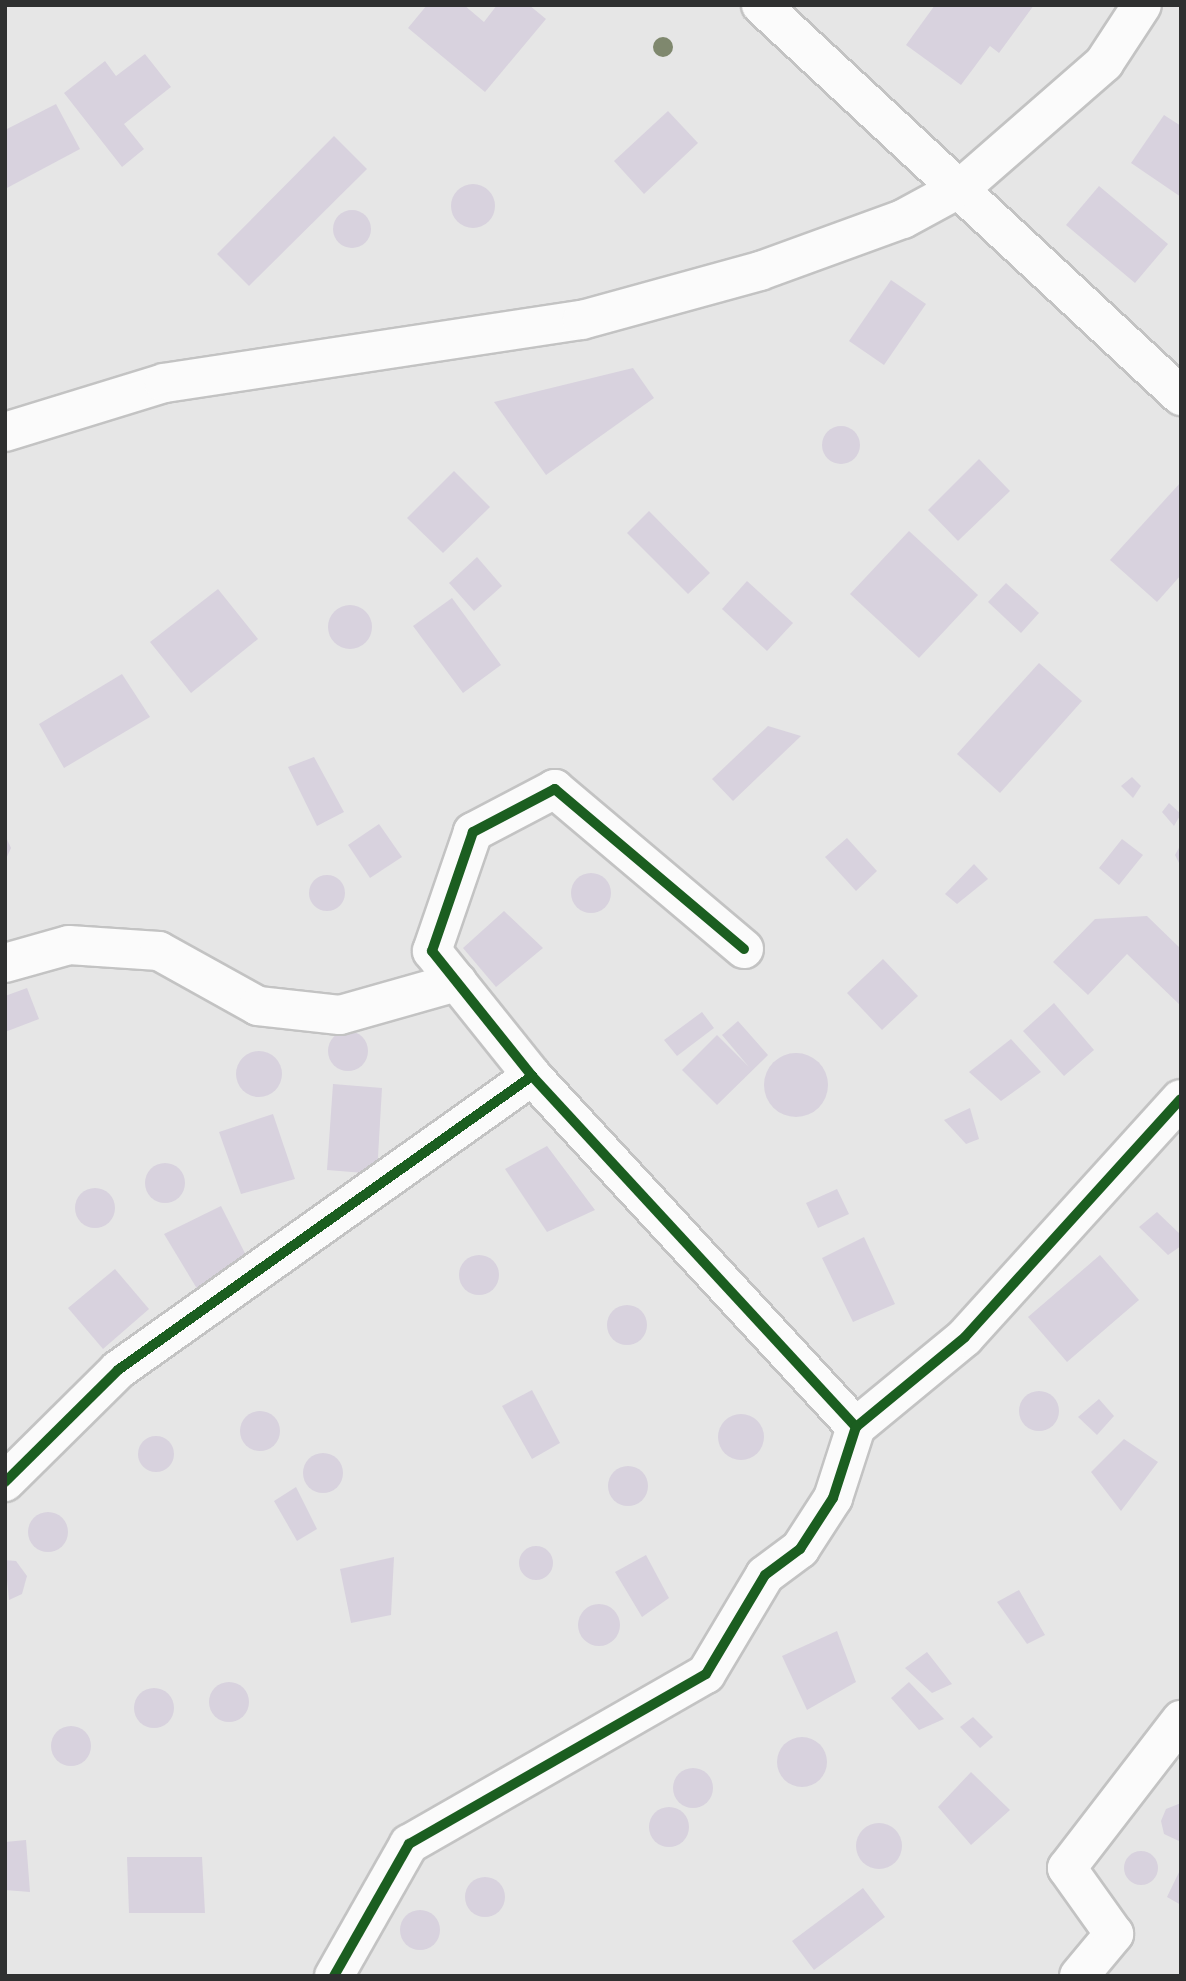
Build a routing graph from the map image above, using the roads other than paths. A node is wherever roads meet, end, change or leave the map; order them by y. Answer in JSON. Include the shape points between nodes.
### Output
{"nodes":[{"id":1,"x":761,"y":5,"type":"edge"},
{"id":2,"x":1142,"y":5,"type":"edge"},
{"id":3,"x":962,"y":187,"type":"junction"},
{"id":4,"x":1181,"y":396,"type":"edge"},
{"id":5,"x":5,"y":432,"type":"edge"},
{"id":6,"x":744,"y":948,"type":"dead end"},
{"id":7,"x":5,"y":963,"type":"edge"},
{"id":8,"x":457,"y":982,"type":"junction"},
{"id":9,"x":532,"y":1076,"type":"junction"},
{"id":10,"x":1181,"y":1099,"type":"edge"},
{"id":11,"x":856,"y":1427,"type":"junction"},
{"id":12,"x":5,"y":1482,"type":"edge"},
{"id":13,"x":1181,"y":1720,"type":"edge"},
{"id":14,"x":334,"y":1976,"type":"edge"},
{"id":15,"x":1079,"y":1976,"type":"edge"}],
"edges":[{"from":1,"to":3,"type":"street"},
{"from":2,"to":3,"type":"street","via":[[1104,63]]},
{"from":3,"to":4,"type":"street"},
{"from":3,"to":5,"type":"street","via":[[903,219],[760,271],[582,320],[164,383]]},
{"from":6,"to":8,"type":"street","via":[[555,789],[473,832],[432,951]]},
{"from":7,"to":8,"type":"street","via":[[69,945],[159,951],[258,1006],[340,1015]]},
{"from":8,"to":9,"type":"street"},
{"from":9,"to":11,"type":"street"},
{"from":9,"to":12,"type":"street","via":[[118,1370]]},
{"from":10,"to":11,"type":"street","via":[[965,1337]]},
{"from":11,"to":14,"type":"street","via":[[833,1498],[800,1549],[765,1575],[706,1674],[409,1844]]},
{"from":13,"to":15,"type":"street","via":[[1067,1868],[1114,1934]]}]}
